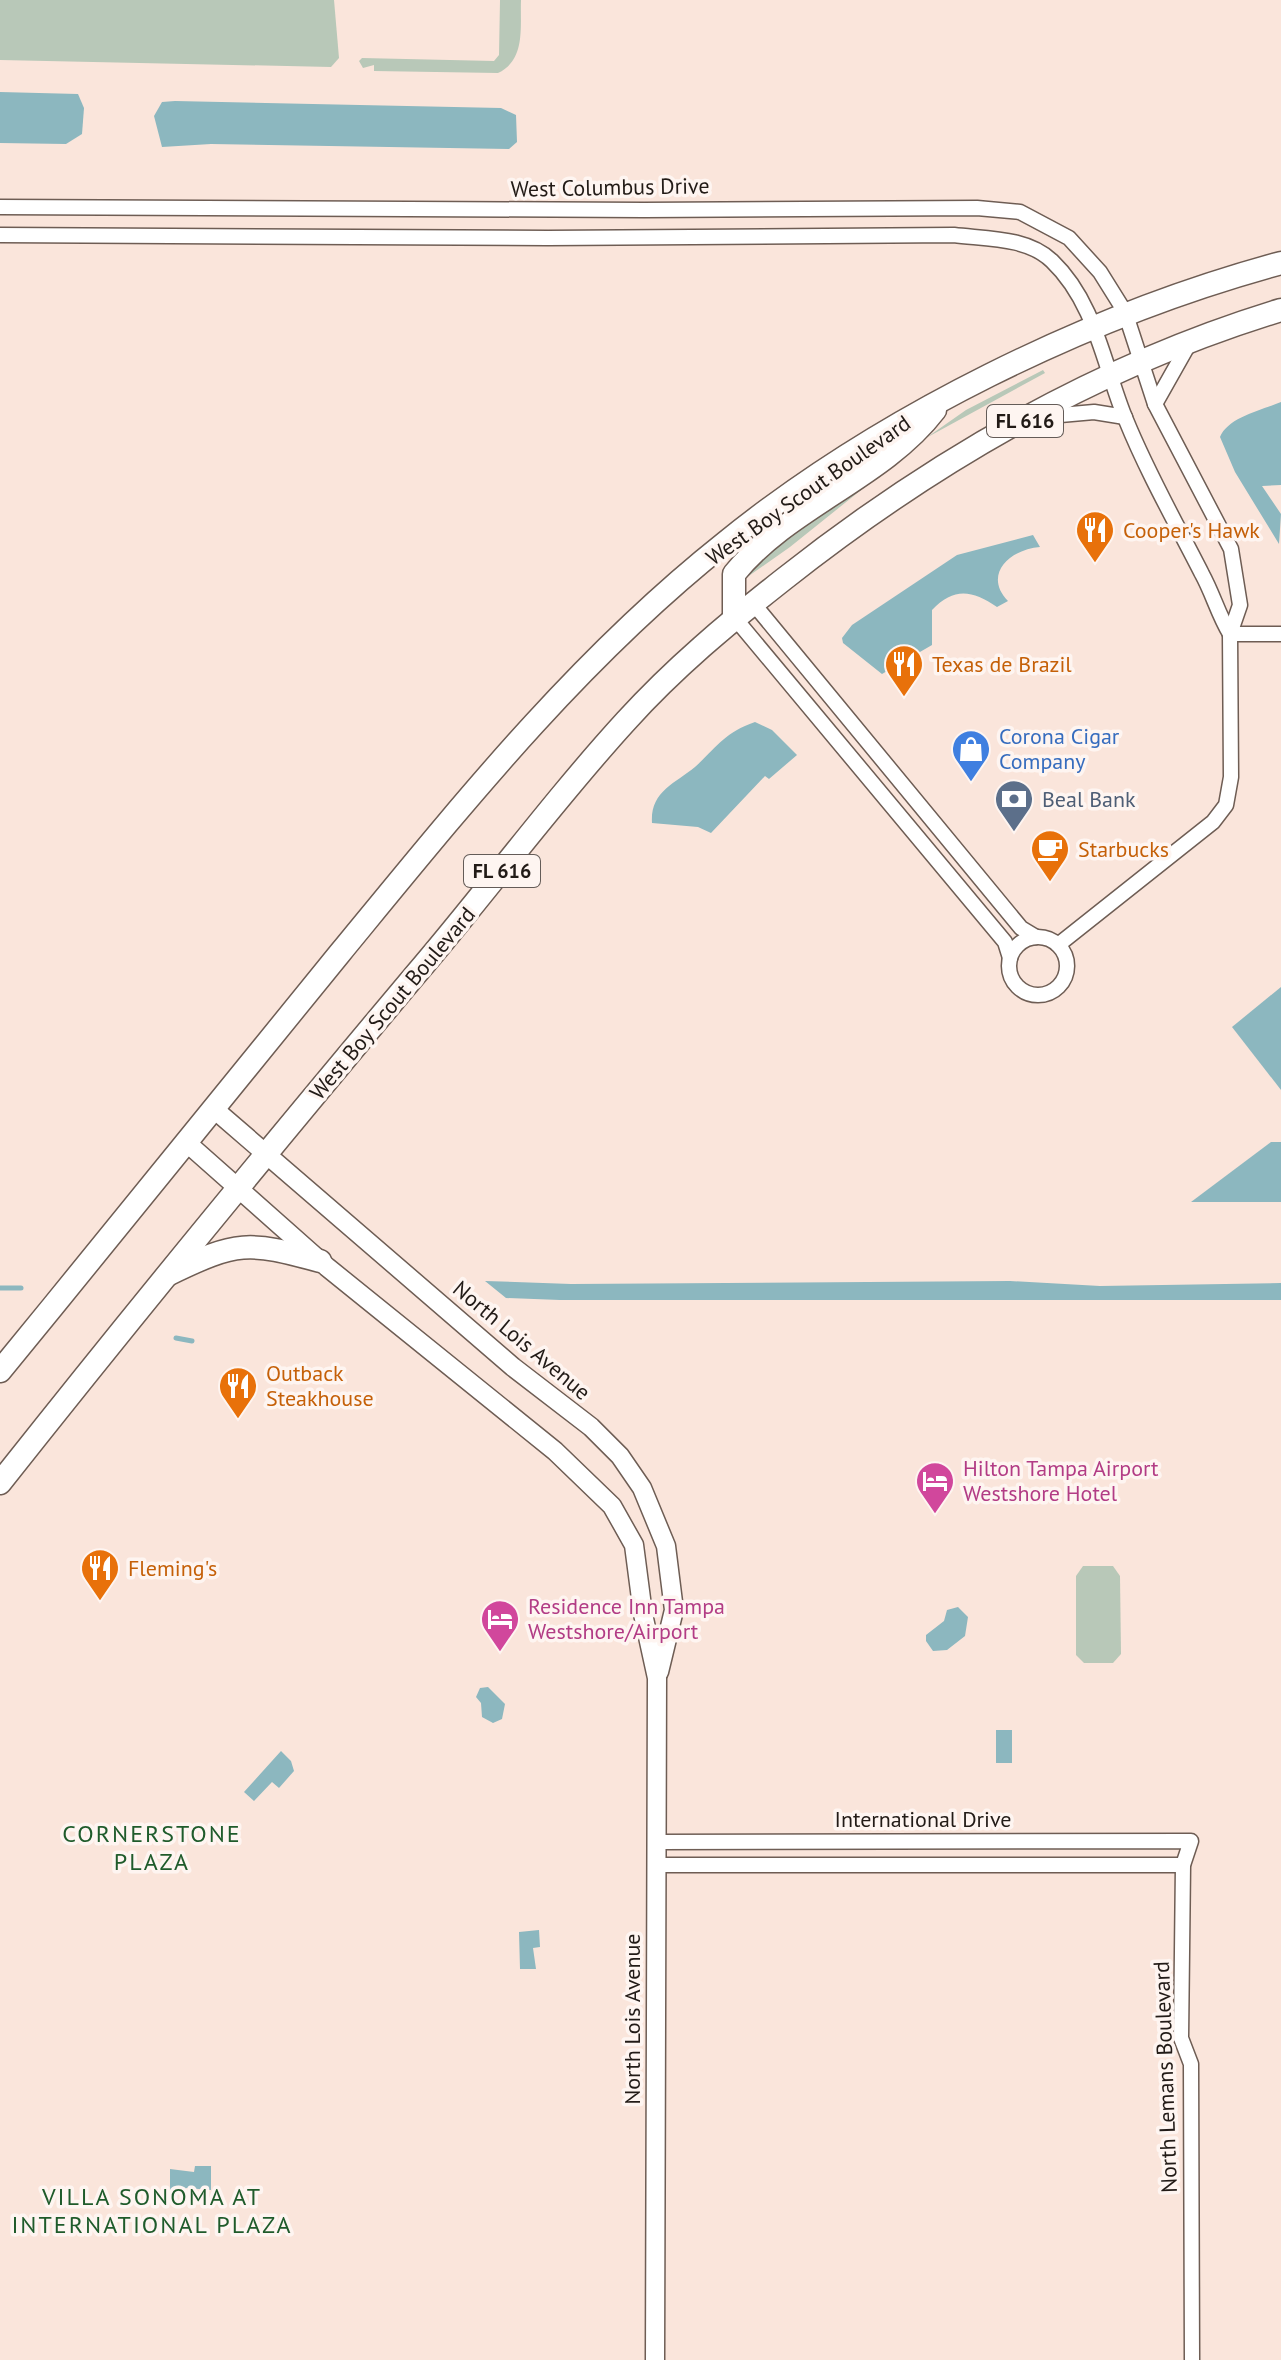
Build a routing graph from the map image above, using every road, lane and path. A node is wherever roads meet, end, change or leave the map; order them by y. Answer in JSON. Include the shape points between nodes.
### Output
{"nodes":[{"id":1,"x":0,"y":207,"type":"edge"},
{"id":2,"x":0,"y":235,"type":"edge"},
{"id":3,"x":1281,"y":263,"type":"edge"},
{"id":4,"x":1281,"y":310,"type":"edge"},
{"id":5,"x":1125,"y":312,"type":"junction"},
{"id":6,"x":1094,"y":325,"type":"junction"},
{"id":7,"x":1190,"y":342,"type":"junction"},
{"id":8,"x":1141,"y":361,"type":"junction"},
{"id":9,"x":1110,"y":375,"type":"junction"},
{"id":10,"x":940,"y":403,"type":"junction"},
{"id":11,"x":1155,"y":404,"type":"junction"},
{"id":12,"x":1125,"y":417,"type":"junction"},
{"id":13,"x":1029,"y":418,"type":"junction"},
{"id":14,"x":753,"y":603,"type":"junction"},
{"id":15,"x":734,"y":617,"type":"junction"},
{"id":16,"x":1230,"y":634,"type":"junction"},
{"id":17,"x":1281,"y":634,"type":"edge"},
{"id":18,"x":896,"y":775,"type":"junction"},
{"id":19,"x":890,"y":804,"type":"junction"},
{"id":20,"x":1036,"y":937,"type":"junction"},
{"id":21,"x":1058,"y":945,"type":"junction"},
{"id":22,"x":1010,"y":958,"type":"junction"},
{"id":23,"x":214,"y":1109,"type":"junction"},
{"id":24,"x":186,"y":1142,"type":"junction"},
{"id":25,"x":264,"y":1153,"type":"junction"},
{"id":26,"x":234,"y":1189,"type":"junction"},
{"id":27,"x":320,"y":1261,"type":"junction"},
{"id":28,"x":164,"y":1276,"type":"junction"},
{"id":29,"x":0,"y":1371,"type":"edge"},
{"id":30,"x":0,"y":1483,"type":"edge"},
{"id":31,"x":657,"y":1678,"type":"junction"},
{"id":32,"x":803,"y":1841,"type":"junction"},
{"id":33,"x":1044,"y":1841,"type":"junction"},
{"id":34,"x":1191,"y":1841,"type":"joint"},
{"id":35,"x":657,"y":1842,"type":"junction"},
{"id":36,"x":657,"y":1865,"type":"junction"},
{"id":37,"x":803,"y":1865,"type":"junction"},
{"id":38,"x":1045,"y":1865,"type":"junction"},
{"id":39,"x":1183,"y":1865,"type":"junction"},
{"id":40,"x":655,"y":2360,"type":"edge"},
{"id":41,"x":1192,"y":2360,"type":"edge"}],
"edges":[{"from":1,"to":5,"type":"street","name":"West Columbus Drive","via":[[1020,212],[1069,238],[1100,272]]},
{"from":2,"to":6,"type":"street","via":[[954,235],[1016,241],[1051,260]]},
{"from":3,"to":5,"type":"main road","name":"West Boy Scout Boulevard","number":"FL 616"},
{"from":4,"to":7,"type":"main road","name":"West Boy Scout Boulevard","number":"FL 616"},
{"from":5,"to":6,"type":"main road","name":"West Boy Scout Boulevard","number":"FL 616"},
{"from":5,"to":8,"type":"street","name":"West Columbus Drive"},
{"from":6,"to":9,"type":"street"},
{"from":6,"to":10,"type":"main road","name":"West Boy Scout Boulevard","number":"FL 616"},
{"from":7,"to":8,"type":"main road","name":"West Boy Scout Boulevard","number":"FL 616"},
{"from":7,"to":11,"type":"street"},
{"from":8,"to":9,"type":"main road","name":"West Boy Scout Boulevard","number":"FL 616"},
{"from":8,"to":11,"type":"street","name":"West Columbus Drive"},
{"from":9,"to":12,"type":"street"},
{"from":9,"to":13,"type":"main road","name":"West Boy Scout Boulevard","number":"FL 616"},
{"from":10,"to":15,"type":"main road","via":[[914,437],[755,548],[734,574]]},
{"from":10,"to":23,"type":"main road","name":"West Boy Scout Boulevard","number":"FL 616","via":[[885,432],[727,541],[580,672],[469,796]]},
{"from":11,"to":16,"type":"street","name":"West Columbus Drive","via":[[1231,549],[1240,605]]},
{"from":12,"to":13,"type":"street","via":[[1094,412]]},
{"from":12,"to":16,"type":"street"},
{"from":13,"to":14,"type":"main road","name":"West Boy Scout Boulevard","number":"FL 616","via":[[914,483]]},
{"from":14,"to":15,"type":"main road","name":"West Boy Scout Boulevard","number":"FL 616"},
{"from":14,"to":18,"type":"street"},
{"from":15,"to":19,"type":"street"},
{"from":15,"to":25,"type":"main road","name":"West Boy Scout Boulevard","number":"FL 616","via":[[626,721]]},
{"from":16,"to":17,"type":"street"},
{"from":16,"to":21,"type":"street","via":[[1231,777],[1226,805],[1213,822]]},
{"from":18,"to":19,"type":"street"},
{"from":18,"to":20,"type":"street","via":[[1021,928]]},
{"from":19,"to":22,"type":"street","via":[[1005,942]]},
{"from":20,"to":21,"type":"street"},
{"from":20,"to":22,"type":"street","via":[[1020,943]]},
{"from":21,"to":22,"type":"street","via":[[1065,955],[1066,975],[1045,994],[1017,986]]},
{"from":23,"to":24,"type":"main road","name":"West Boy Scout Boulevard","number":"FL 616"},
{"from":23,"to":25,"type":"street","name":"North Lois Avenue"},
{"from":24,"to":26,"type":"street","name":"North Lois Avenue"},
{"from":24,"to":29,"type":"main road","name":"West Boy Scout Boulevard","number":"FL 616"},
{"from":25,"to":26,"type":"main road","name":"West Boy Scout Boulevard","number":"FL 616"},
{"from":25,"to":31,"type":"street","name":"North Lois Avenue","via":[[620,1456],[642,1488],[666,1546],[674,1610]]},
{"from":26,"to":27,"type":"street","name":"North Lois Avenue"},
{"from":26,"to":28,"type":"main road","name":"West Boy Scout Boulevard","number":"FL 616"},
{"from":27,"to":28,"type":"main road","via":[[239,1245]]},
{"from":27,"to":31,"type":"street","name":"North Lois Avenue","via":[[555,1451],[612,1506],[634,1545]]},
{"from":28,"to":30,"type":"main road","name":"West Boy Scout Boulevard","number":"FL 616"},
{"from":31,"to":35,"type":"street","name":"North Lois Avenue"},
{"from":32,"to":33,"type":"street","name":"International Drive"},
{"from":32,"to":35,"type":"street","name":"International Drive"},
{"from":32,"to":37,"type":"street"},
{"from":33,"to":34,"type":"street","name":"International Drive"},
{"from":33,"to":38,"type":"street"},
{"from":34,"to":39,"type":"street","name":"North Lemans Boulevard"},
{"from":35,"to":36,"type":"street","name":"North Lois Avenue"},
{"from":36,"to":37,"type":"street","name":"International Drive"},
{"from":36,"to":40,"type":"street","name":"North Lois Avenue"},
{"from":37,"to":38,"type":"street","name":"International Drive"},
{"from":38,"to":39,"type":"street","name":"International Drive"},
{"from":39,"to":41,"type":"street","name":"North Lemans Boulevard","via":[[1181,2038],[1191,2064]]}]}
